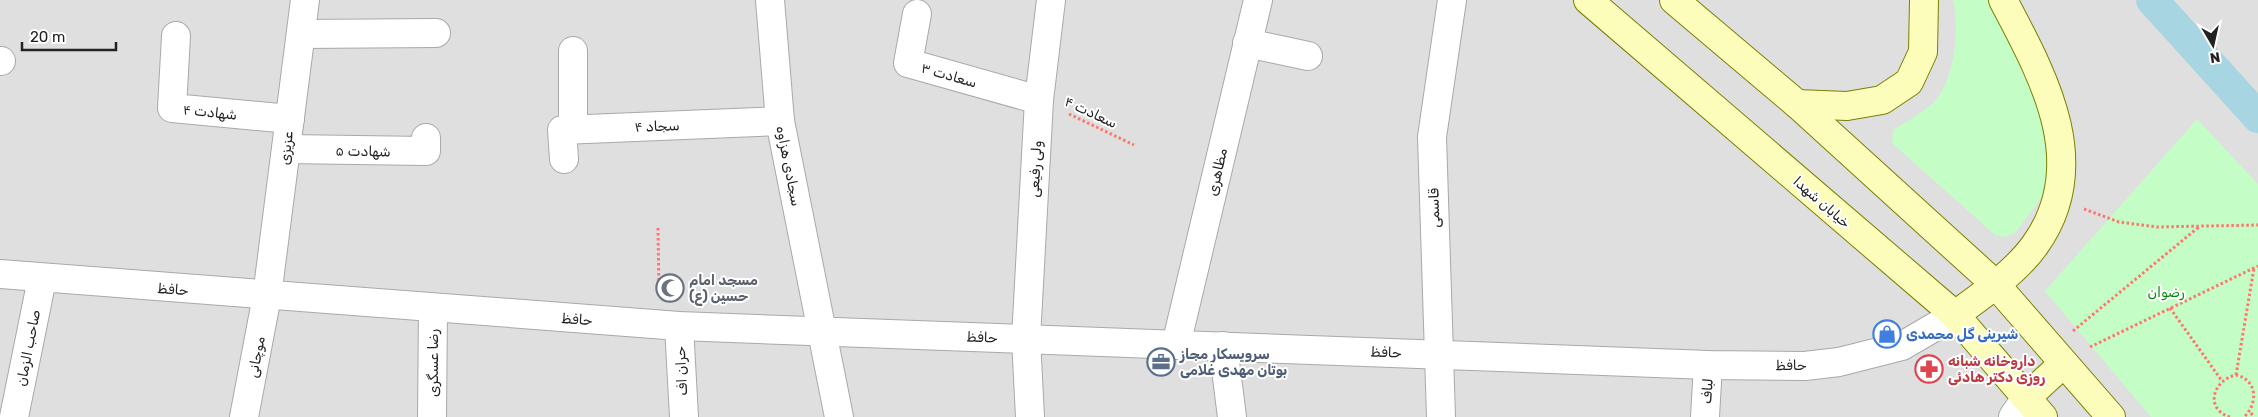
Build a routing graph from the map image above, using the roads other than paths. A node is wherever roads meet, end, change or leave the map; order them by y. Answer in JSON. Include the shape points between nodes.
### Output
{"nodes":[{"id":1,"x":305,"y":0,"type":"edge"},
{"id":2,"x":770,"y":0,"type":"edge"},
{"id":3,"x":1051,"y":0,"type":"edge"},
{"id":4,"x":1258,"y":0,"type":"edge"},
{"id":5,"x":1452,"y":0,"type":"edge"},
{"id":6,"x":1588,"y":0,"type":"edge"},
{"id":7,"x":1674,"y":0,"type":"edge"},
{"id":8,"x":1924,"y":0,"type":"edge"},
{"id":9,"x":2003,"y":0,"type":"edge"},
{"id":10,"x":916,"y":14,"type":"dead end"},
{"id":11,"x":436,"y":33,"type":"dead end"},
{"id":12,"x":301,"y":34,"type":"junction"},
{"id":13,"x":176,"y":36,"type":"dead end"},
{"id":14,"x":1247,"y":44,"type":"junction"},
{"id":15,"x":573,"y":51,"type":"dead end"},
{"id":16,"x":1308,"y":56,"type":"dead end"},
{"id":17,"x":1039,"y":100,"type":"junction"},
{"id":18,"x":1797,"y":104,"type":"junction"},
{"id":19,"x":290,"y":119,"type":"junction"},
{"id":20,"x":780,"y":121,"type":"junction"},
{"id":21,"x":573,"y":129,"type":"junction"},
{"id":22,"x":426,"y":138,"type":"dead end"},
{"id":23,"x":286,"y":149,"type":"junction"},
{"id":24,"x":564,"y":159,"type":"dead end"},
{"id":25,"x":0,"y":274,"type":"edge"},
{"id":26,"x":42,"y":279,"type":"junction"},
{"id":27,"x":1996,"y":285,"type":"junction"},
{"id":28,"x":267,"y":296,"type":"junction"},
{"id":29,"x":433,"y":308,"type":"junction"},
{"id":30,"x":1954,"y":315,"type":"junction"},
{"id":31,"x":669,"y":325,"type":"junction"},
{"id":32,"x":822,"y":331,"type":"junction"},
{"id":33,"x":1026,"y":339,"type":"junction"},
{"id":34,"x":1176,"y":345,"type":"junction"},
{"id":35,"x":1223,"y":346,"type":"junction"},
{"id":36,"x":1439,"y":354,"type":"junction"},
{"id":37,"x":2063,"y":364,"type":"junction"},
{"id":38,"x":1708,"y":365,"type":"junction"},
{"id":39,"x":2028,"y":411,"type":"edge"},
{"id":40,"x":14,"y":417,"type":"edge"},
{"id":41,"x":244,"y":417,"type":"edge"},
{"id":42,"x":432,"y":417,"type":"edge"},
{"id":43,"x":684,"y":417,"type":"edge"},
{"id":44,"x":839,"y":417,"type":"edge"},
{"id":45,"x":1030,"y":417,"type":"edge"},
{"id":46,"x":1232,"y":417,"type":"edge"},
{"id":47,"x":1441,"y":417,"type":"edge"},
{"id":48,"x":1705,"y":417,"type":"edge"},
{"id":49,"x":2111,"y":417,"type":"edge"}],
"edges":[{"from":1,"to":12,"type":"street","name":"عزیزی"},
{"from":2,"to":20,"type":"street","name":"سجادی هزاوه"},
{"from":3,"to":17,"type":"street","name":"ولی رفیعی"},
{"from":4,"to":14,"type":"street","name":"مظاهری"},
{"from":5,"to":36,"type":"street","name":"قاسمی","via":[[1432,137]]},
{"from":6,"to":30,"type":"main road","name":"خیابان شهدا"},
{"from":7,"to":18,"type":"main road"},
{"from":8,"to":18,"type":"main road","via":[[1922,52],[1909,82],[1882,100],[1848,106]]},
{"from":9,"to":27,"type":"main road","via":[[2047,89],[2055,116],[2062,173],[2058,200],[2048,226],[2034,247]]},
{"from":10,"to":17,"type":"street","name":"سعادت ۳","via":[[908,63]]},
{"from":11,"to":12,"type":"street"},
{"from":12,"to":19,"type":"street","name":"عزیزی"},
{"from":13,"to":19,"type":"street","name":"شهادت ۴","via":[[172,108]]},
{"from":14,"to":16,"type":"street"},
{"from":14,"to":34,"type":"street","name":"مظاهری"},
{"from":15,"to":21,"type":"street"},
{"from":17,"to":33,"type":"street","name":"ولی رفیعی"},
{"from":18,"to":27,"type":"main road"},
{"from":19,"to":23,"type":"street","name":"عزیزی"},
{"from":20,"to":21,"type":"street","name":"سجاد ۴"},
{"from":20,"to":32,"type":"street","name":"سجادی هزاوه"},
{"from":21,"to":24,"type":"street","via":[[562,130]]},
{"from":22,"to":23,"type":"street","name":"شهادت ۵","via":[[426,151]]},
{"from":23,"to":28,"type":"street","name":"عزیزی"},
{"from":25,"to":26,"type":"street","name":"حافظ"},
{"from":26,"to":28,"type":"street","name":"حافظ"},
{"from":26,"to":40,"type":"street","name":"صاحب الزمان"},
{"from":27,"to":30,"type":"main road"},
{"from":27,"to":37,"type":"main road"},
{"from":28,"to":29,"type":"street","name":"حافظ"},
{"from":28,"to":41,"type":"street","name":"موچانی"},
{"from":29,"to":31,"type":"street","name":"حافظ"},
{"from":29,"to":42,"type":"street","name":"رضا عسگری"},
{"from":30,"to":38,"type":"street","name":"حافظ","via":[[1902,346],[1840,362],[1804,366]]},
{"from":30,"to":39,"type":"main road","name":"خیابان شهدا"},
{"from":31,"to":32,"type":"street","name":"حافظ"},
{"from":31,"to":43,"type":"street","name":"حران اف"},
{"from":32,"to":33,"type":"street","name":"حافظ"},
{"from":32,"to":44,"type":"street","name":"سجادی هزاوه"},
{"from":33,"to":34,"type":"street","name":"حافظ"},
{"from":33,"to":45,"type":"street","name":"ولی رفیعی"},
{"from":34,"to":35,"type":"street","name":"حافظ"},
{"from":35,"to":36,"type":"street","name":"حافظ"},
{"from":35,"to":46,"type":"street"},
{"from":36,"to":38,"type":"street","name":"حافظ"},
{"from":36,"to":47,"type":"street","name":"قاسمی"},
{"from":37,"to":39,"type":"main road"},
{"from":37,"to":49,"type":"main road"},
{"from":38,"to":48,"type":"street","name":"لباف"}]}
